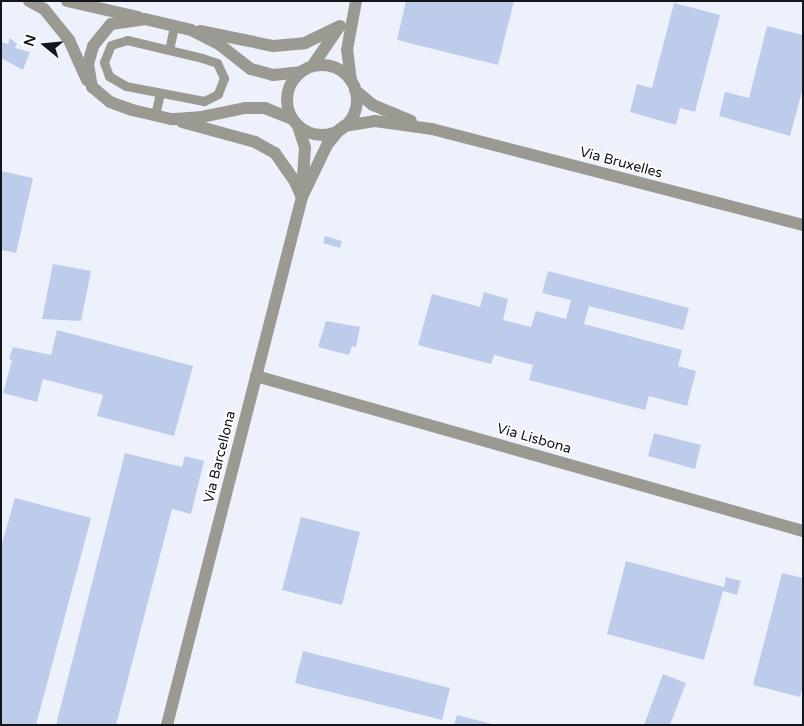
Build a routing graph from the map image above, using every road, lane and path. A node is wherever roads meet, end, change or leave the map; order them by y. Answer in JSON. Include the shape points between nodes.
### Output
{"nodes":[{"id":1,"x":29,"y":1,"type":"edge"},
{"id":2,"x":67,"y":1,"type":"edge"},
{"id":3,"x":356,"y":2,"type":"edge"},
{"id":4,"x":145,"y":19,"type":"junction"},
{"id":5,"x":174,"y":26,"type":"junction"},
{"id":6,"x":340,"y":26,"type":"junction"},
{"id":7,"x":191,"y":30,"type":"junction"},
{"id":8,"x":168,"y":50,"type":"junction"},
{"id":9,"x":313,"y":66,"type":"junction"},
{"id":10,"x":300,"y":72,"type":"junction"},
{"id":11,"x":353,"y":86,"type":"junction"},
{"id":12,"x":92,"y":87,"type":"junction"},
{"id":13,"x":160,"y":94,"type":"junction"},
{"id":14,"x":155,"y":115,"type":"junction"},
{"id":15,"x":171,"y":119,"type":"junction"},
{"id":16,"x":295,"y":122,"type":"junction"},
{"id":17,"x":342,"y":128,"type":"junction"},
{"id":18,"x":432,"y":130,"type":"junction"},
{"id":19,"x":302,"y":197,"type":"junction"},
{"id":20,"x":803,"y":225,"type":"edge"},
{"id":21,"x":256,"y":376,"type":"junction"},
{"id":22,"x":803,"y":531,"type":"edge"},
{"id":23,"x":167,"y":725,"type":"edge"}],
"edges":[{"from":1,"to":12,"type":"street","name":"Via Bruxelles","via":[[44,9],[69,40]]},
{"from":2,"to":4,"type":"street"},
{"from":3,"to":6,"type":"street"},
{"from":3,"to":11,"type":"street","via":[[347,50]]},
{"from":4,"to":5,"type":"street"},
{"from":4,"to":12,"type":"street","via":[[111,24],[93,46],[88,64]]},
{"from":5,"to":7,"type":"street"},
{"from":5,"to":8,"type":"lane"},
{"from":6,"to":7,"type":"street","via":[[305,43],[272,46]]},
{"from":6,"to":9,"type":"street"},
{"from":7,"to":10,"type":"street","via":[[220,45],[251,68],[273,75]]},
{"from":8,"to":13,"type":"lane","via":[[217,64],[224,78],[218,94],[204,102]]},
{"from":8,"to":13,"type":"lane","via":[[127,40],[111,45],[104,62],[110,76],[126,86]]},
{"from":9,"to":10,"type":"street"},
{"from":9,"to":11,"type":"street","name":"Via Bruxelles","via":[[335,67]]},
{"from":10,"to":16,"type":"street","via":[[290,84],[286,99]]},
{"from":11,"to":17,"type":"street","via":[[355,110]]},
{"from":11,"to":18,"type":"street","name":"Via Bruxelles","via":[[373,105]]},
{"from":12,"to":14,"type":"street","name":"Via Bruxelles","via":[[110,102]]},
{"from":13,"to":14,"type":"lane"},
{"from":14,"to":15,"type":"street","name":"Via Bruxelles"},
{"from":15,"to":16,"type":"street","name":"Via Bruxelles","via":[[265,108]]},
{"from":15,"to":19,"type":"street","name":"Via Bruxelles","via":[[255,142],[275,153]]},
{"from":16,"to":17,"type":"street","name":"Via Bruxelles","via":[[308,132],[318,134],[330,134]]},
{"from":16,"to":19,"type":"street","name":"Via Barcellona","via":[[305,148]]},
{"from":17,"to":18,"type":"street","name":"Via Bruxelles","via":[[375,121]]},
{"from":17,"to":19,"type":"street","name":"Via Barcellona","via":[[327,145]]},
{"from":18,"to":20,"type":"street","name":"Via Bruxelles"},
{"from":19,"to":21,"type":"street","name":"Via Barcellona"},
{"from":21,"to":22,"type":"street","name":"Via Lisbona"},
{"from":21,"to":23,"type":"street","name":"Via Barcellona"}]}
